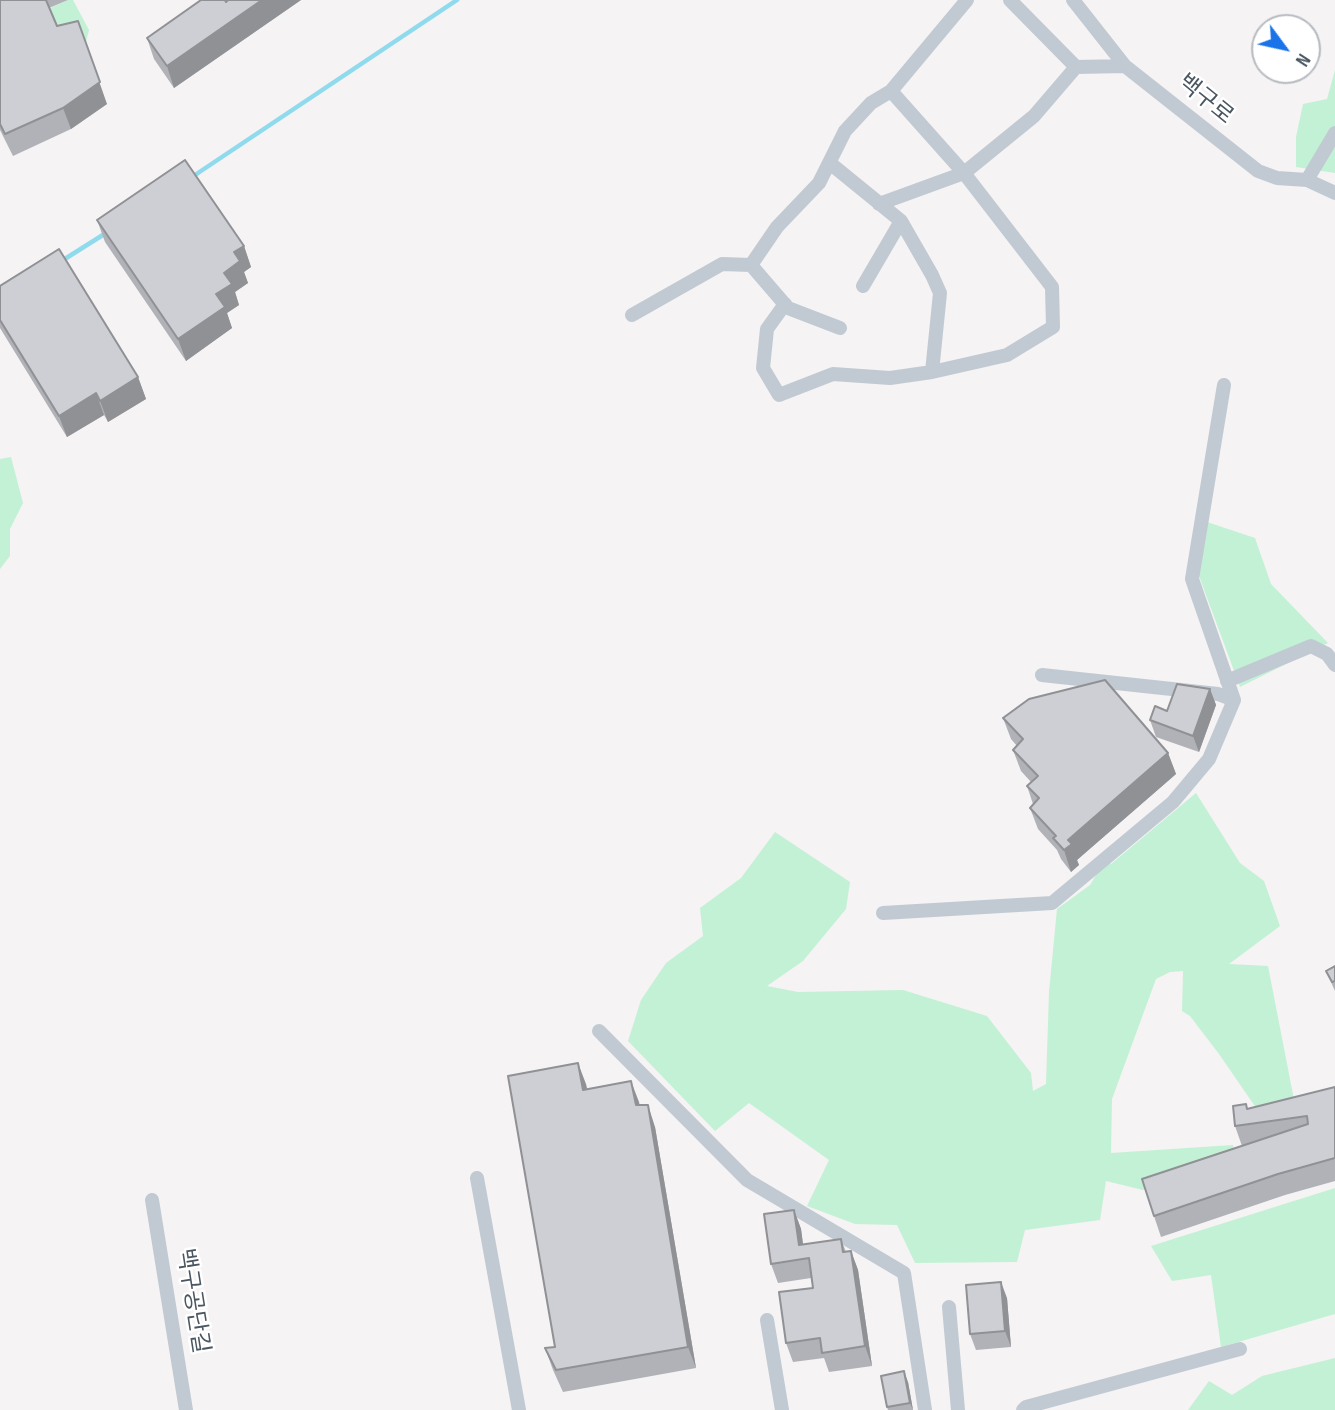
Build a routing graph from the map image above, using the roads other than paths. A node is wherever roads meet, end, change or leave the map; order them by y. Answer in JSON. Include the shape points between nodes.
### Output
{"nodes":[{"id":1,"x":967,"y":0,"type":"edge"},
{"id":2,"x":1010,"y":0,"type":"edge"},
{"id":3,"x":1073,"y":0,"type":"edge"},
{"id":4,"x":1125,"y":66,"type":"junction"},
{"id":5,"x":1076,"y":67,"type":"junction"},
{"id":6,"x":891,"y":91,"type":"junction"},
{"id":7,"x":1335,"y":133,"type":"edge"},
{"id":8,"x":831,"y":163,"type":"junction"},
{"id":9,"x":964,"y":173,"type":"junction"},
{"id":10,"x":1307,"y":180,"type":"junction"},
{"id":11,"x":1335,"y":193,"type":"edge"},
{"id":12,"x":879,"y":204,"type":"junction"},
{"id":13,"x":901,"y":220,"type":"junction"},
{"id":14,"x":751,"y":265,"type":"junction"},
{"id":15,"x":863,"y":286,"type":"dead end"},
{"id":16,"x":785,"y":304,"type":"junction"},
{"id":17,"x":632,"y":315,"type":"dead end"},
{"id":18,"x":840,"y":328,"type":"dead end"},
{"id":19,"x":932,"y":372,"type":"junction"},
{"id":20,"x":1224,"y":384,"type":"dead end"},
{"id":21,"x":1335,"y":665,"type":"edge"},
{"id":22,"x":1041,"y":675,"type":"dead end"},
{"id":23,"x":1227,"y":681,"type":"junction"},
{"id":24,"x":1234,"y":700,"type":"junction"},
{"id":25,"x":883,"y":913,"type":"dead end"},
{"id":26,"x":599,"y":1031,"type":"dead end"},
{"id":27,"x":477,"y":1178,"type":"dead end"},
{"id":28,"x":152,"y":1200,"type":"dead end"},
{"id":29,"x":949,"y":1307,"type":"dead end"},
{"id":30,"x":767,"y":1320,"type":"dead end"},
{"id":31,"x":1240,"y":1349,"type":"dead end"},
{"id":32,"x":186,"y":1410,"type":"edge"},
{"id":33,"x":519,"y":1410,"type":"edge"},
{"id":34,"x":782,"y":1410,"type":"edge"},
{"id":35,"x":925,"y":1410,"type":"edge"},
{"id":36,"x":958,"y":1410,"type":"edge"},
{"id":37,"x":1023,"y":1410,"type":"edge"}],
"edges":[{"from":1,"to":6,"type":"street"},
{"from":2,"to":5,"type":"street"},
{"from":3,"to":4,"type":"street","name":"백구로"},
{"from":4,"to":5,"type":"street"},
{"from":4,"to":10,"type":"street","name":"백구로","via":[[1258,171],[1276,178]]},
{"from":5,"to":9,"type":"street","via":[[1034,116]]},
{"from":6,"to":8,"type":"street","via":[[871,103],[845,131]]},
{"from":6,"to":9,"type":"street"},
{"from":7,"to":10,"type":"street"},
{"from":8,"to":12,"type":"street"},
{"from":8,"to":14,"type":"street","via":[[820,183],[777,227]]},
{"from":9,"to":12,"type":"street"},
{"from":9,"to":19,"type":"street","via":[[1052,287],[1053,327],[1007,355]]},
{"from":10,"to":11,"type":"street","name":"백구로"},
{"from":12,"to":13,"type":"street"},
{"from":13,"to":15,"type":"street"},
{"from":13,"to":19,"type":"street","via":[[940,293]]},
{"from":14,"to":16,"type":"street"},
{"from":14,"to":17,"type":"street","via":[[722,264]]},
{"from":16,"to":18,"type":"street"},
{"from":16,"to":19,"type":"street","via":[[767,329],[762,368],[779,395],[833,374],[890,378]]},
{"from":20,"to":23,"type":"street","via":[[1192,579]]},
{"from":21,"to":23,"type":"street","via":[[1327,654],[1311,646]]},
{"from":22,"to":24,"type":"street","via":[[1219,694]]},
{"from":23,"to":24,"type":"street"},
{"from":24,"to":25,"type":"street","via":[[1209,759],[1173,802],[1052,903]]},
{"from":26,"to":35,"type":"street","via":[[747,1180],[904,1273]]},
{"from":27,"to":33,"type":"street"},
{"from":28,"to":32,"type":"street","name":"백구공단길"},
{"from":29,"to":36,"type":"street"},
{"from":30,"to":34,"type":"street"},
{"from":31,"to":37,"type":"street"}]}
